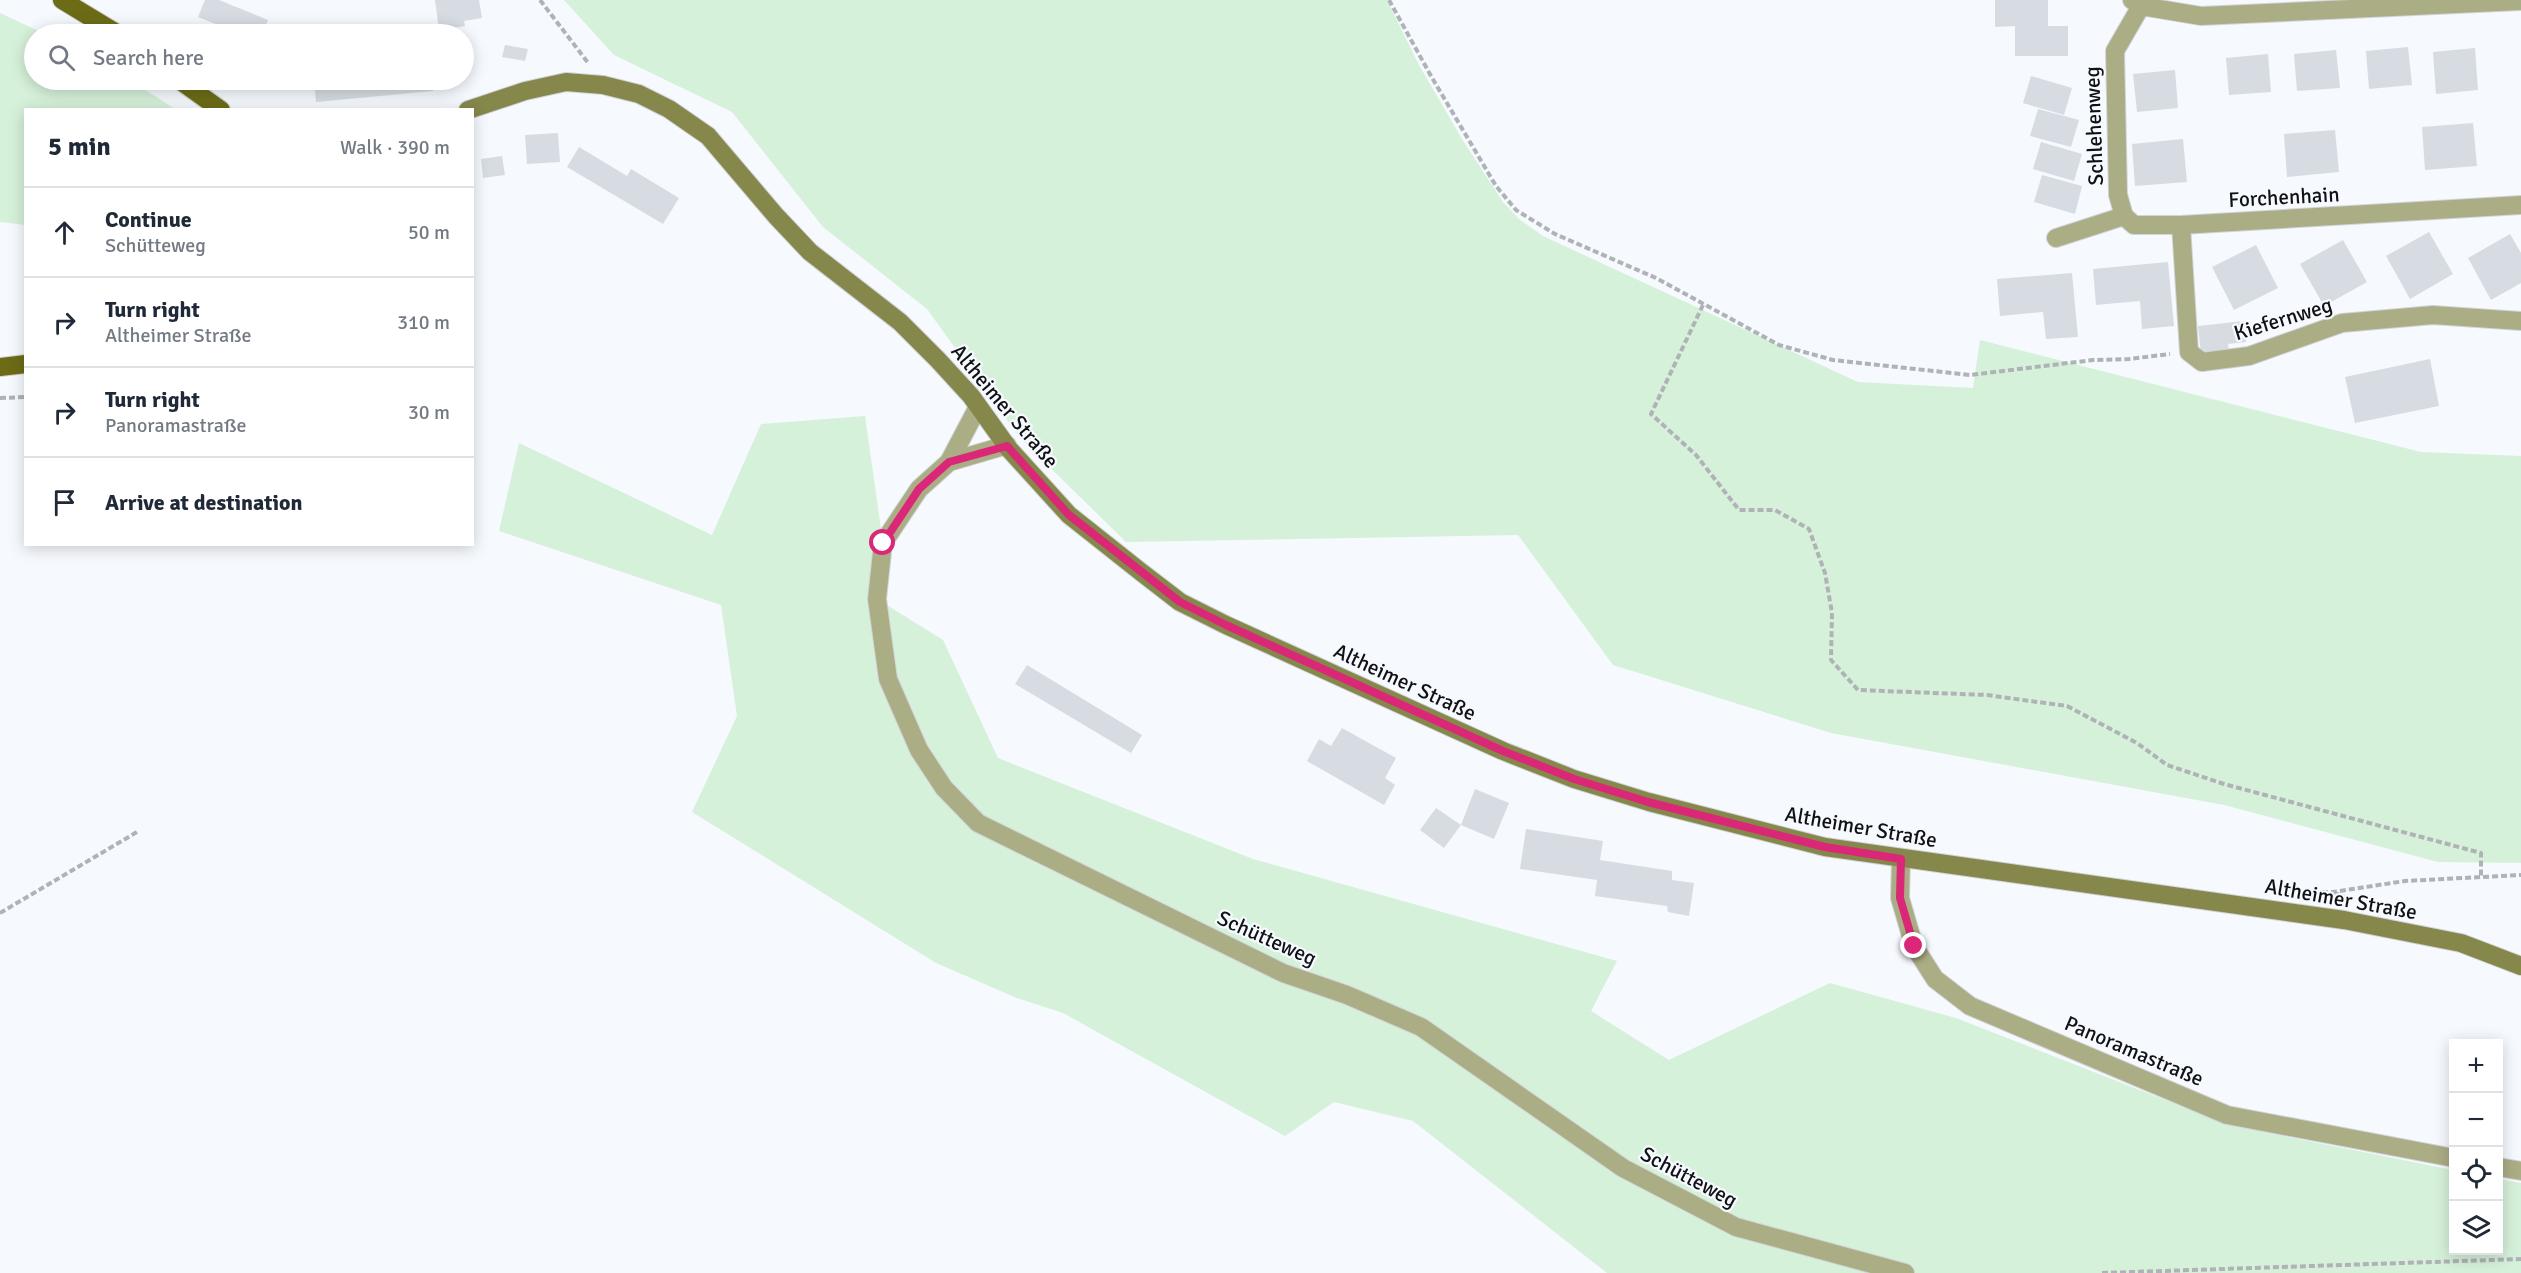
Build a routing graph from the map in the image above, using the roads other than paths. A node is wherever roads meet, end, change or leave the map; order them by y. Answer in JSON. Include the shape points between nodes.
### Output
{"nodes":[{"id":1,"x":62,"y":0,"type":"edge"},
{"id":2,"x":2521,"y":1,"type":"edge"},
{"id":3,"x":2136,"y":3,"type":"edge"},
{"id":4,"x":2425,"y":3,"type":"edge"},
{"id":5,"x":102,"y":24,"type":"edge"},
{"id":6,"x":193,"y":90,"type":"edge"},
{"id":7,"x":218,"y":108,"type":"edge"},
{"id":8,"x":474,"y":108,"type":"edge"},
{"id":9,"x":2521,"y":205,"type":"edge"},
{"id":10,"x":2124,"y":216,"type":"junction"},
{"id":11,"x":2181,"y":225,"type":"junction"},
{"id":12,"x":2056,"y":238,"type":"dead end"},
{"id":13,"x":2521,"y":321,"type":"edge"},
{"id":14,"x":24,"y":364,"type":"edge"},
{"id":15,"x":0,"y":367,"type":"edge"},
{"id":16,"x":978,"y":406,"type":"junction"},
{"id":17,"x":1007,"y":446,"type":"junction"},
{"id":18,"x":949,"y":462,"type":"junction"},
{"id":19,"x":1901,"y":859,"type":"junction"},
{"id":20,"x":2521,"y":966,"type":"edge"},
{"id":21,"x":2449,"y":1157,"type":"edge"},
{"id":22,"x":2503,"y":1168,"type":"edge"},
{"id":23,"x":2521,"y":1171,"type":"edge"},
{"id":24,"x":1905,"y":1273,"type":"edge"}],
"edges":[{"from":1,"to":5,"type":"main road"},
{"from":2,"to":4,"type":"street"},
{"from":3,"to":4,"type":"street","via":[[2201,16]]},
{"from":3,"to":10,"type":"street","name":"Schlehenweg","via":[[2115,51],[2118,195]]},
{"from":6,"to":7,"type":"main road"},
{"from":8,"to":16,"type":"street","name":"Altheimer Straße","via":[[566,82],[603,85],[639,94],[669,109],[708,136],[810,252],[900,322]]},
{"from":9,"to":11,"type":"street","name":"Forchenhain"},
{"from":10,"to":11,"type":"street","name":"Forchenhain","via":[[2134,225]]},
{"from":10,"to":12,"type":"street"},
{"from":11,"to":13,"type":"street","name":"Kiefernweg","via":[[2189,352],[2202,362],[2249,356],[2342,323],[2433,315]]},
{"from":14,"to":15,"type":"main road"},
{"from":16,"to":17,"type":"street","name":"Altheimer Straße"},
{"from":16,"to":18,"type":"street","name":"Schütteweg"},
{"from":17,"to":18,"type":"street","name":"Schütteweg"},
{"from":17,"to":19,"type":"street","name":"Altheimer Straße","via":[[1069,515],[1180,602],[1226,625],[1503,751],[1574,779],[1825,847]]},
{"from":18,"to":24,"type":"street","name":"Schütteweg","via":[[919,489],[883,543],[877,599],[888,679],[919,750],[944,788],[978,823],[1283,973],[1421,1027],[1623,1167],[1736,1227]]},
{"from":19,"to":20,"type":"street","name":"Altheimer Straße","via":[[2344,920],[2462,943]]},
{"from":19,"to":21,"type":"street","name":"Panoramastraße","via":[[1900,898],[1914,946],[1935,979],[1970,1006],[2227,1115]]},
{"from":22,"to":23,"type":"street"}]}
